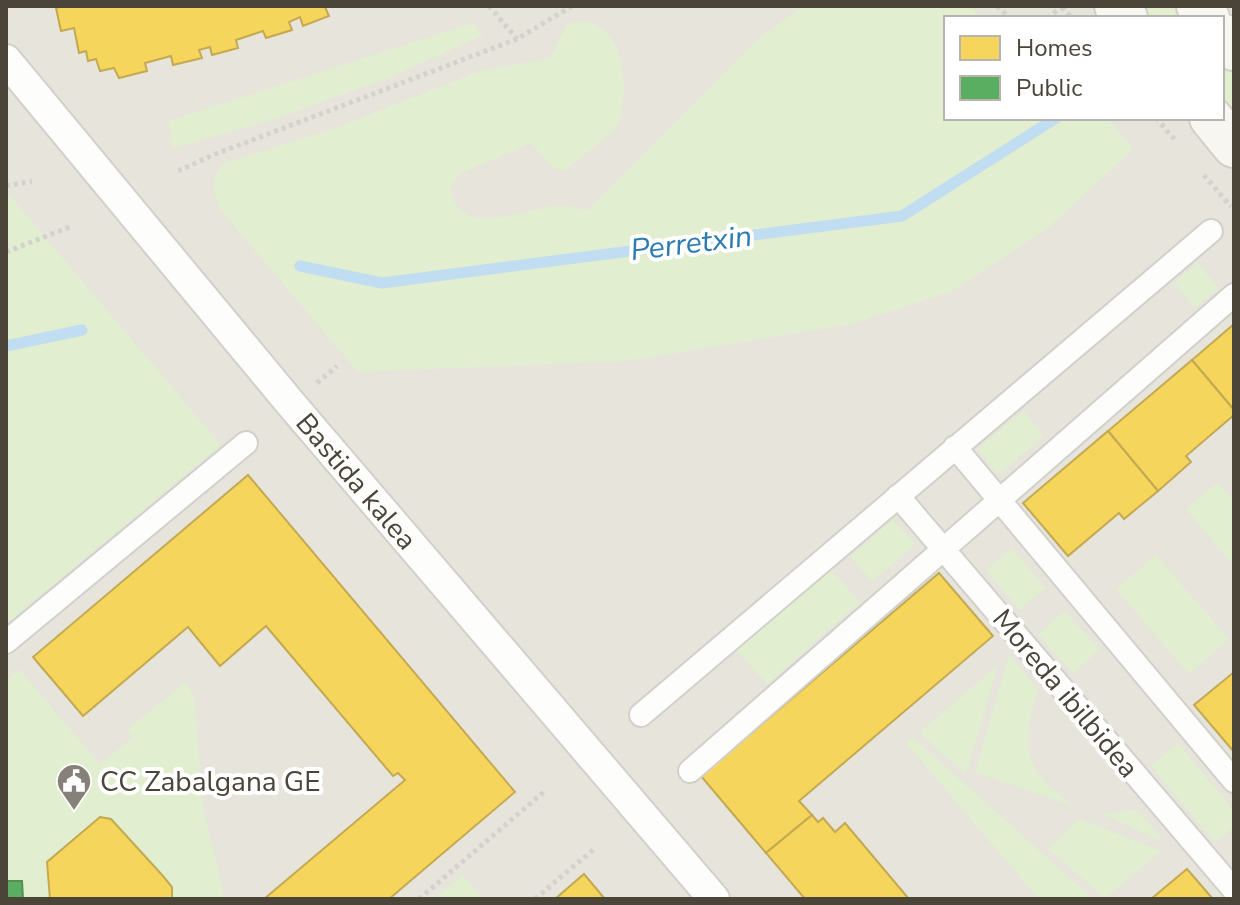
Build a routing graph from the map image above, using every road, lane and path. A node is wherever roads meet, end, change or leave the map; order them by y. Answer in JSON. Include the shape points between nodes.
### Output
{"nodes":[{"id":1,"x":489,"y":6,"type":"edge"},
{"id":2,"x":572,"y":6,"type":"edge"},
{"id":3,"x":517,"y":39,"type":"junction"},
{"id":4,"x":6,"y":60,"type":"edge"},
{"id":5,"x":1158,"y":120,"type":"edge"},
{"id":6,"x":1213,"y":120,"type":"edge"},
{"id":7,"x":1162,"y":125,"type":"dead end"},
{"id":8,"x":1234,"y":146,"type":"edge"},
{"id":9,"x":178,"y":171,"type":"dead end"},
{"id":10,"x":32,"y":181,"type":"dead end"},
{"id":11,"x":6,"y":186,"type":"edge"},
{"id":12,"x":72,"y":226,"type":"dead end"},
{"id":13,"x":1211,"y":231,"type":"dead end"},
{"id":14,"x":6,"y":252,"type":"edge"},
{"id":15,"x":1234,"y":295,"type":"edge"},
{"id":16,"x":246,"y":443,"type":"dead end"},
{"id":17,"x":955,"y":447,"type":"junction"},
{"id":18,"x":898,"y":496,"type":"junction"},
{"id":19,"x":1000,"y":500,"type":"junction"},
{"id":20,"x":943,"y":550,"type":"junction"},
{"id":21,"x":6,"y":642,"type":"edge"},
{"id":22,"x":641,"y":715,"type":"dead end"},
{"id":23,"x":690,"y":771,"type":"dead end"},
{"id":24,"x":1234,"y":781,"type":"edge"},
{"id":25,"x":545,"y":791,"type":"dead end"},
{"id":26,"x":594,"y":849,"type":"dead end"},
{"id":27,"x":1234,"y":890,"type":"edge"},
{"id":28,"x":419,"y":899,"type":"edge"},
{"id":29,"x":535,"y":899,"type":"edge"},
{"id":30,"x":714,"y":899,"type":"edge"}],
"edges":[{"from":1,"to":3,"type":"path"},
{"from":2,"to":3,"type":"path"},
{"from":3,"to":9,"type":"path"},
{"from":4,"to":30,"type":"street","name":"Bastida kalea","via":[[291,404]]},
{"from":5,"to":7,"type":"path"},
{"from":6,"to":8,"type":"main road"},
{"from":10,"to":11,"type":"path"},
{"from":12,"to":14,"type":"path"},
{"from":13,"to":17,"type":"street"},
{"from":15,"to":19,"type":"street"},
{"from":16,"to":21,"type":"street"},
{"from":17,"to":18,"type":"street"},
{"from":17,"to":19,"type":"street"},
{"from":18,"to":20,"type":"street","name":"Moreda ibilbidea"},
{"from":18,"to":22,"type":"street"},
{"from":19,"to":20,"type":"street"},
{"from":19,"to":24,"type":"street"},
{"from":20,"to":23,"type":"street"},
{"from":20,"to":27,"type":"street","name":"Moreda ibilbidea"},
{"from":25,"to":28,"type":"path"},
{"from":26,"to":29,"type":"path"}]}
